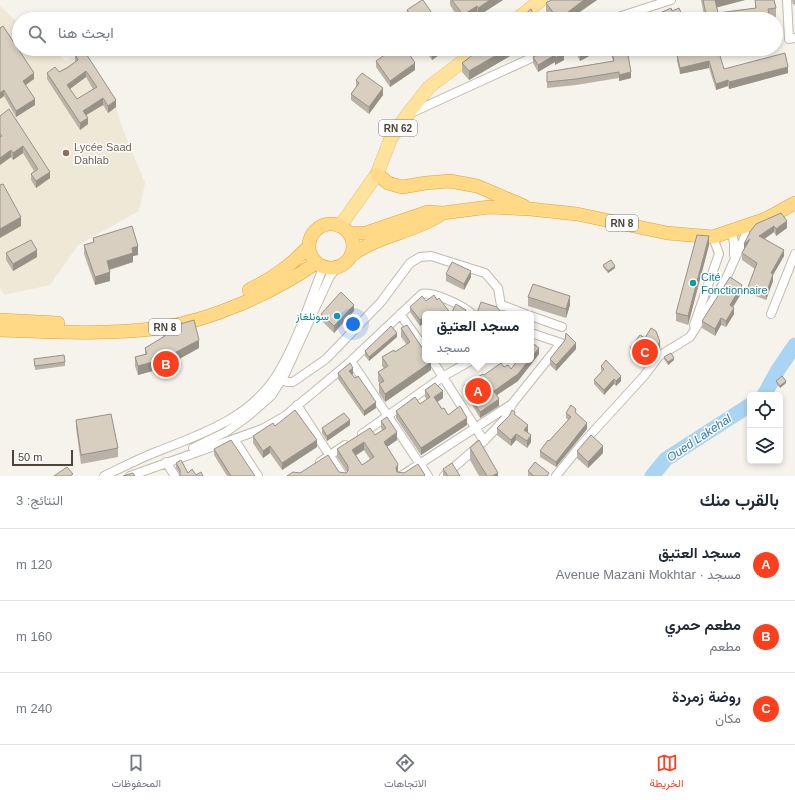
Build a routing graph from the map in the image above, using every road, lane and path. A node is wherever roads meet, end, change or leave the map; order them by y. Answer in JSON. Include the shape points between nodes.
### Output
{"nodes":[{"id":1,"x":541,"y":0,"type":"edge"},
{"id":2,"x":670,"y":0,"type":"edge"},
{"id":3,"x":787,"y":0,"type":"edge"},
{"id":4,"x":526,"y":12,"type":"edge"},
{"id":5,"x":630,"y":12,"type":"edge"},
{"id":6,"x":795,"y":38,"type":"edge"},
{"id":7,"x":470,"y":56,"type":"edge"},
{"id":8,"x":536,"y":56,"type":"edge"},
{"id":9,"x":407,"y":115,"type":"junction"},
{"id":10,"x":377,"y":174,"type":"junction"},
{"id":11,"x":795,"y":203,"type":"edge"},
{"id":12,"x":530,"y":208,"type":"junction"},
{"id":13,"x":443,"y":213,"type":"junction"},
{"id":14,"x":745,"y":228,"type":"junction"},
{"id":15,"x":344,"y":229,"type":"junction"},
{"id":16,"x":732,"y":232,"type":"junction"},
{"id":17,"x":713,"y":237,"type":"junction"},
{"id":18,"x":308,"y":247,"type":"junction"},
{"id":19,"x":795,"y":254,"type":"edge"},
{"id":20,"x":352,"y":255,"type":"junction"},
{"id":21,"x":733,"y":262,"type":"junction"},
{"id":22,"x":318,"y":265,"type":"junction"},
{"id":23,"x":336,"y":268,"type":"junction"},
{"id":24,"x":469,"y":311,"type":"edge"},
{"id":25,"x":514,"y":311,"type":"edge"},
{"id":26,"x":400,"y":314,"type":"junction"},
{"id":27,"x":771,"y":314,"type":"dead end"},
{"id":28,"x":534,"y":317,"type":"edge"},
{"id":29,"x":0,"y":320,"type":"edge"},
{"id":30,"x":562,"y":327,"type":"dead end"},
{"id":31,"x":0,"y":330,"type":"edge"},
{"id":32,"x":534,"y":334,"type":"edge"},
{"id":33,"x":690,"y":336,"type":"junction"},
{"id":34,"x":422,"y":346,"type":"edge"},
{"id":35,"x":351,"y":361,"type":"junction"},
{"id":36,"x":434,"y":363,"type":"edge"},
{"id":37,"x":467,"y":363,"type":"edge"},
{"id":38,"x":444,"y":376,"type":"junction"},
{"id":39,"x":279,"y":378,"type":"junction"},
{"id":40,"x":512,"y":404,"type":"junction"},
{"id":41,"x":297,"y":405,"type":"junction"},
{"id":42,"x":388,"y":417,"type":"junction"},
{"id":43,"x":476,"y":426,"type":"junction"},
{"id":44,"x":234,"y":439,"type":"junction"},
{"id":45,"x":484,"y":441,"type":"junction"},
{"id":46,"x":329,"y":456,"type":"junction"},
{"id":47,"x":166,"y":462,"type":"junction"},
{"id":48,"x":419,"y":464,"type":"junction"},
{"id":49,"x":310,"y":468,"type":"edge"},
{"id":50,"x":104,"y":476,"type":"edge"},
{"id":51,"x":123,"y":476,"type":"edge"},
{"id":52,"x":130,"y":476,"type":"edge"},
{"id":53,"x":175,"y":476,"type":"edge"},
{"id":54,"x":258,"y":476,"type":"edge"},
{"id":55,"x":342,"y":476,"type":"edge"},
{"id":56,"x":401,"y":476,"type":"edge"},
{"id":57,"x":428,"y":476,"type":"edge"},
{"id":58,"x":444,"y":476,"type":"edge"},
{"id":59,"x":556,"y":476,"type":"edge"}],
"edges":[{"from":1,"to":4,"type":"main road"},
{"from":2,"to":5,"type":"street"},
{"from":3,"to":6,"type":"street","via":[[789,39]]},
{"from":7,"to":9,"type":"main road","number":"RN 62","via":[[429,87]]},
{"from":8,"to":9,"type":"street"},
{"from":9,"to":10,"type":"main road","number":"RN 62","via":[[391,138]]},
{"from":10,"to":12,"type":"highway","via":[[388,183],[402,187],[450,181],[477,186]]},
{"from":10,"to":15,"type":"main road","number":"RN 62"},
{"from":11,"to":14,"type":"highway","number":"RN 8"},
{"from":12,"to":13,"type":"highway","number":"RN 8","via":[[489,207]]},
{"from":12,"to":17,"type":"highway","number":"RN 8","via":[[577,214],[667,233]]},
{"from":13,"to":15,"type":"highway","number":"RN 8","via":[[428,212],[366,233]]},
{"from":13,"to":20,"type":"highway","number":"RN 8","via":[[432,221],[370,244]]},
{"from":14,"to":16,"type":"highway","number":"RN 8"},
{"from":14,"to":21,"type":"street","via":[[745,236]]},
{"from":15,"to":18,"type":"highway","via":[[327,224],[316,230]]},
{"from":15,"to":20,"type":"highway","via":[[353,244]]},
{"from":16,"to":17,"type":"highway","number":"RN 8"},
{"from":16,"to":21,"type":"street"},
{"from":17,"to":33,"type":"street","via":[[719,254]]},
{"from":18,"to":22,"type":"highway"},
{"from":18,"to":29,"type":"highway","number":"RN 8","via":[[295,262],[277,275],[242,294],[181,315],[118,324]]},
{"from":19,"to":27,"type":"street"},
{"from":20,"to":23,"type":"highway","via":[[348,261]]},
{"from":21,"to":33,"type":"street","via":[[725,280]]},
{"from":22,"to":23,"type":"highway"},
{"from":22,"to":31,"type":"highway","number":"RN 8","via":[[220,312],[161,328],[127,331]]},
{"from":22,"to":39,"type":"street","via":[[321,273]]},
{"from":23,"to":39,"type":"street"},
{"from":24,"to":26,"type":"street","via":[[432,294],[425,294]]},
{"from":25,"to":39,"type":"street","via":[[502,308],[498,288],[485,273],[432,256],[420,257],[410,263],[381,302],[326,359],[293,382]]},
{"from":26,"to":34,"type":"street"},
{"from":26,"to":35,"type":"street"},
{"from":28,"to":30,"type":"street"},
{"from":32,"to":40,"type":"street","via":[[561,343]]},
{"from":33,"to":59,"type":"street","via":[[659,356]]},
{"from":35,"to":41,"type":"street"},
{"from":35,"to":42,"type":"street"},
{"from":36,"to":38,"type":"street"},
{"from":37,"to":38,"type":"street"},
{"from":38,"to":42,"type":"street"},
{"from":38,"to":43,"type":"street"},
{"from":39,"to":50,"type":"street","via":[[257,399],[222,424]]},
{"from":39,"to":51,"type":"street","via":[[271,396],[226,432]]},
{"from":40,"to":43,"type":"street"},
{"from":40,"to":45,"type":"street","via":[[505,419]]},
{"from":41,"to":44,"type":"street","via":[[285,416],[262,429]]},
{"from":41,"to":46,"type":"street"},
{"from":42,"to":46,"type":"street"},
{"from":42,"to":48,"type":"street"},
{"from":43,"to":45,"type":"street"},
{"from":43,"to":48,"type":"street"},
{"from":44,"to":47,"type":"street"},
{"from":44,"to":54,"type":"street"},
{"from":45,"to":58,"type":"street"},
{"from":46,"to":49,"type":"street"},
{"from":46,"to":55,"type":"street"},
{"from":47,"to":52,"type":"street"},
{"from":47,"to":53,"type":"street"},
{"from":48,"to":56,"type":"street"},
{"from":48,"to":57,"type":"street"}]}
